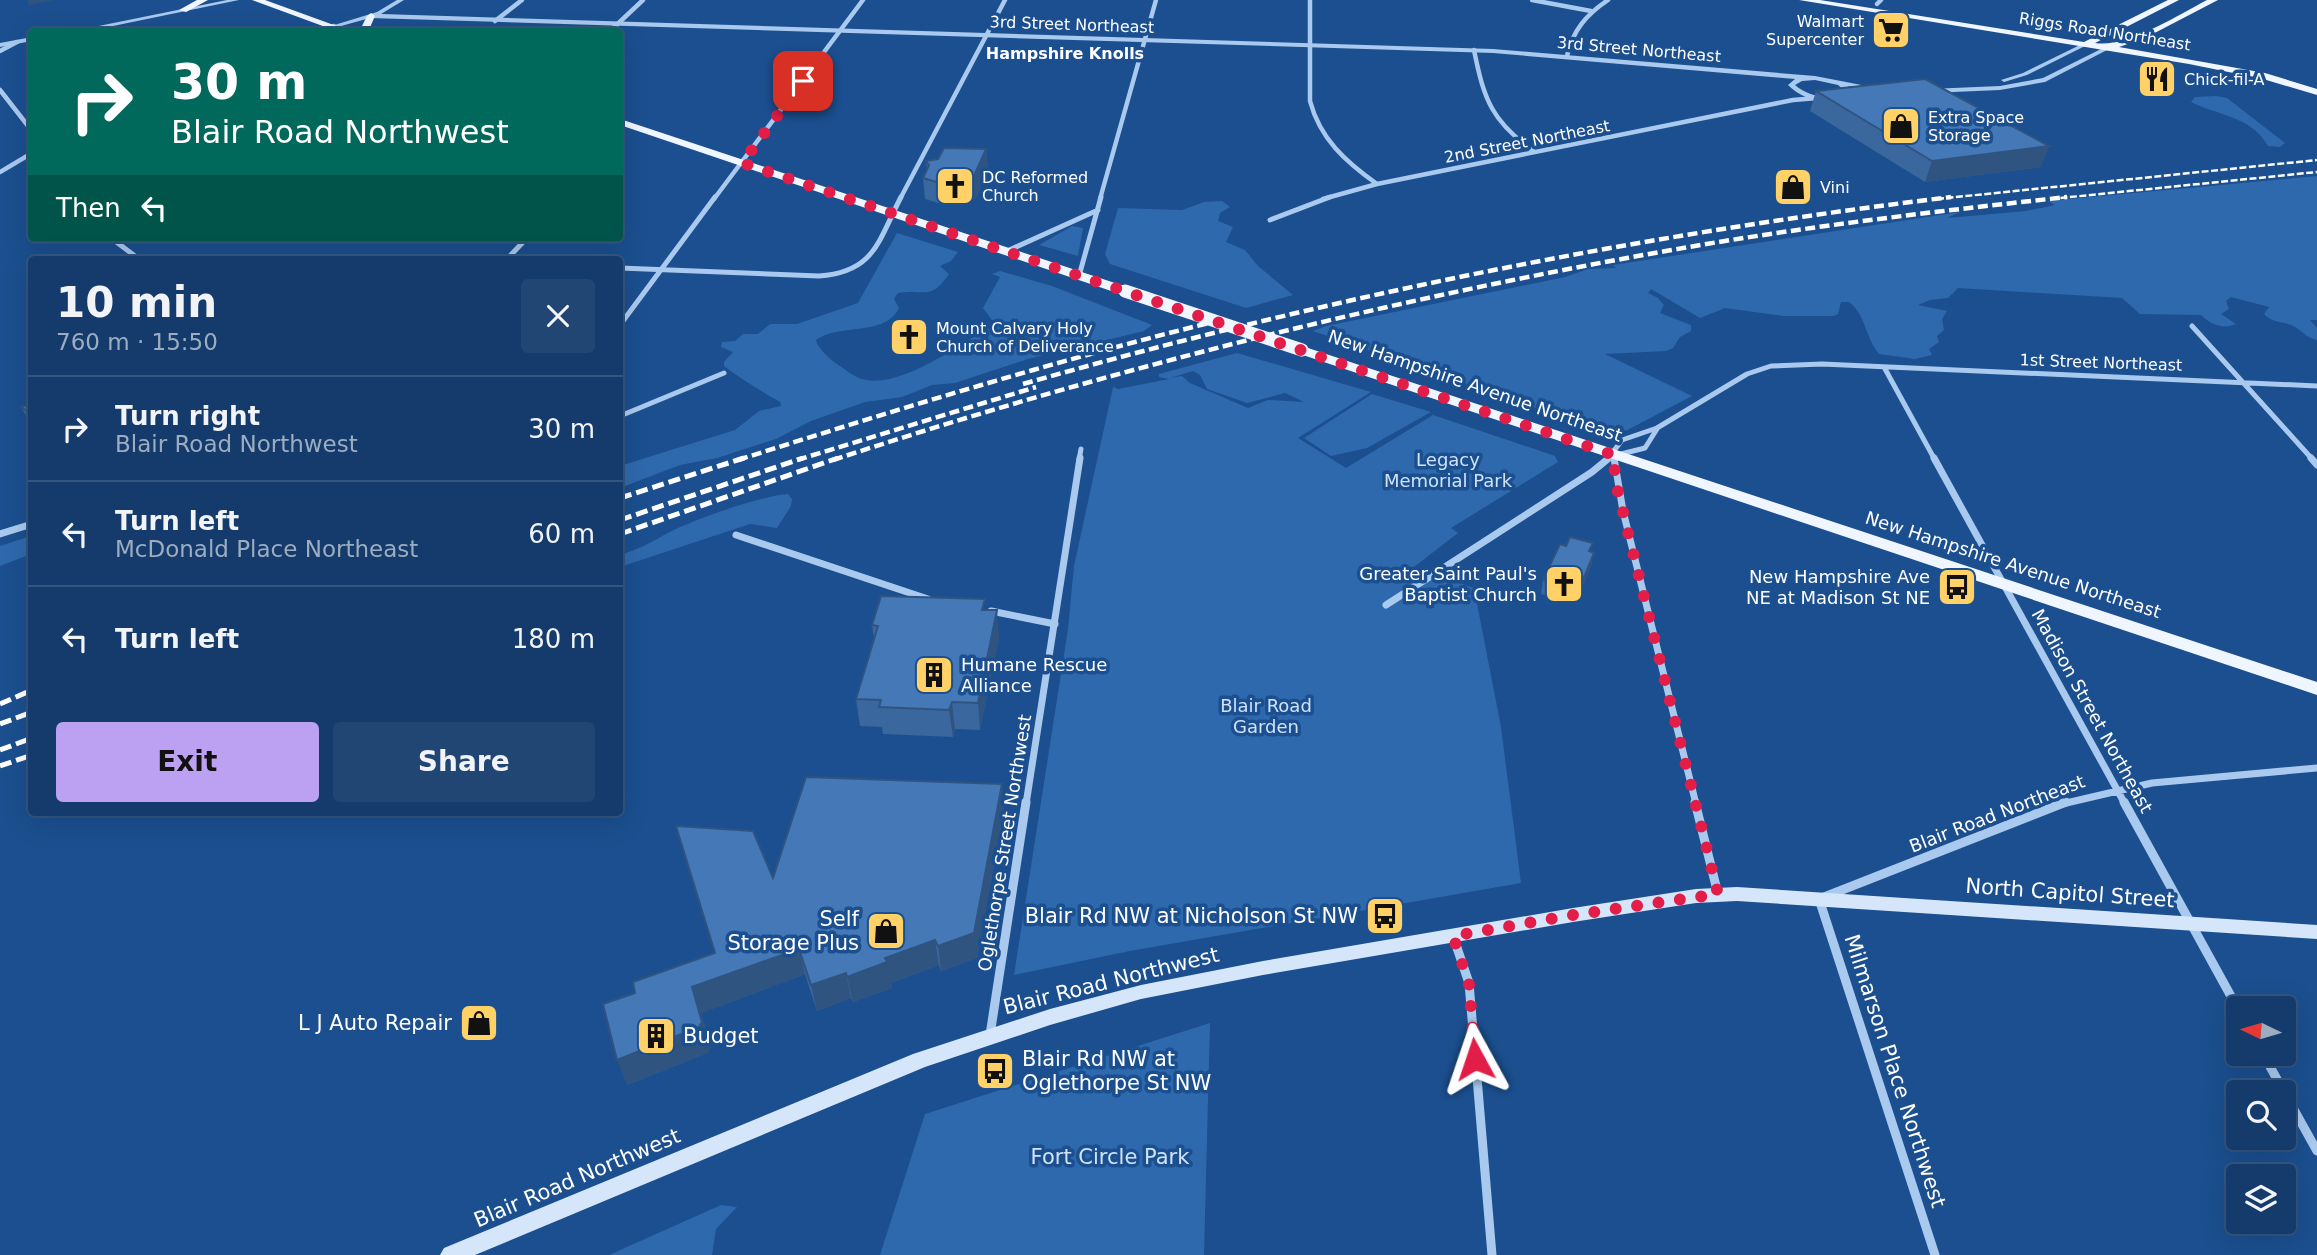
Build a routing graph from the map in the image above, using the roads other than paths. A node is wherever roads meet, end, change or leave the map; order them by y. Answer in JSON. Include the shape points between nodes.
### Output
{"nodes":[{"id":1,"x":204,"y":0,"type":"edge"},
{"id":2,"x":236,"y":0,"type":"edge"},
{"id":3,"x":256,"y":0,"type":"edge"},
{"id":4,"x":401,"y":0,"type":"edge"},
{"id":5,"x":522,"y":0,"type":"edge"},
{"id":6,"x":643,"y":0,"type":"edge"},
{"id":7,"x":863,"y":0,"type":"edge"},
{"id":8,"x":1005,"y":0,"type":"edge"},
{"id":9,"x":1156,"y":0,"type":"edge"},
{"id":10,"x":1310,"y":0,"type":"edge"},
{"id":11,"x":1532,"y":0,"type":"edge"},
{"id":12,"x":1608,"y":0,"type":"edge"},
{"id":13,"x":1803,"y":0,"type":"edge"},
{"id":14,"x":1850,"y":0,"type":"edge"},
{"id":15,"x":2175,"y":0,"type":"edge"},
{"id":16,"x":2214,"y":0,"type":"edge"},
{"id":17,"x":1879,"y":2,"type":"edge"},
{"id":18,"x":183,"y":10,"type":"junction"},
{"id":19,"x":1591,"y":11,"type":"junction"},
{"id":20,"x":371,"y":16,"type":"junction"},
{"id":21,"x":495,"y":21,"type":"junction"},
{"id":22,"x":617,"y":24,"type":"junction"},
{"id":23,"x":334,"y":26,"type":"junction"},
{"id":24,"x":92,"y":28,"type":"edge"},
{"id":25,"x":327,"y":28,"type":"edge"},
{"id":26,"x":339,"y":28,"type":"edge"},
{"id":27,"x":366,"y":28,"type":"edge"},
{"id":28,"x":613,"y":28,"type":"edge"},
{"id":29,"x":840,"y":31,"type":"junction"},
{"id":30,"x":986,"y":35,"type":"junction"},
{"id":31,"x":28,"y":40,"type":"edge"},
{"id":32,"x":1145,"y":40,"type":"junction"},
{"id":33,"x":18,"y":42,"type":"junction"},
{"id":34,"x":2091,"y":42,"type":"junction"},
{"id":35,"x":2122,"y":43,"type":"junction"},
{"id":36,"x":0,"y":45,"type":"edge"},
{"id":37,"x":1311,"y":45,"type":"junction"},
{"id":38,"x":2108,"y":48,"type":"junction"},
{"id":39,"x":1474,"y":50,"type":"junction"},
{"id":40,"x":0,"y":51,"type":"edge"},
{"id":41,"x":1567,"y":56,"type":"junction"},
{"id":42,"x":1771,"y":76,"type":"junction"},
{"id":43,"x":1807,"y":78,"type":"junction"},
{"id":44,"x":2317,"y":82,"type":"edge"},
{"id":45,"x":1840,"y":83,"type":"junction"},
{"id":46,"x":1793,"y":88,"type":"junction"},
{"id":47,"x":0,"y":90,"type":"edge"},
{"id":48,"x":2317,"y":92,"type":"edge"},
{"id":49,"x":1849,"y":94,"type":"junction"},
{"id":50,"x":1824,"y":98,"type":"junction"},
{"id":51,"x":1793,"y":100,"type":"junction"},
{"id":52,"x":623,"y":122,"type":"edge"},
{"id":53,"x":28,"y":126,"type":"edge"},
{"id":54,"x":1535,"y":152,"type":"junction"},
{"id":55,"x":28,"y":155,"type":"edge"},
{"id":56,"x":742,"y":163,"type":"junction"},
{"id":57,"x":0,"y":172,"type":"edge"},
{"id":58,"x":1377,"y":184,"type":"junction"},
{"id":59,"x":1098,"y":210,"type":"junction"},
{"id":60,"x":893,"y":213,"type":"junction"},
{"id":61,"x":1270,"y":220,"type":"dead end"},
{"id":62,"x":116,"y":242,"type":"edge"},
{"id":63,"x":523,"y":242,"type":"edge"},
{"id":64,"x":1007,"y":251,"type":"junction"},
{"id":65,"x":135,"y":256,"type":"edge"},
{"id":66,"x":510,"y":256,"type":"edge"},
{"id":67,"x":623,"y":268,"type":"edge"},
{"id":68,"x":662,"y":270,"type":"junction"},
{"id":69,"x":1079,"y":275,"type":"junction"},
{"id":70,"x":623,"y":321,"type":"edge"},
{"id":71,"x":2192,"y":326,"type":"dead end"},
{"id":72,"x":1884,"y":367,"type":"junction"},
{"id":73,"x":724,"y":373,"type":"dead end"},
{"id":74,"x":2242,"y":382,"type":"junction"},
{"id":75,"x":2317,"y":386,"type":"edge"},
{"id":76,"x":623,"y":415,"type":"edge"},
{"id":77,"x":1657,"y":428,"type":"junction"},
{"id":78,"x":1081,"y":449,"type":"dead end"},
{"id":79,"x":1614,"y":455,"type":"junction"},
{"id":80,"x":2317,"y":465,"type":"edge"},
{"id":81,"x":28,"y":525,"type":"edge"},
{"id":82,"x":0,"y":534,"type":"edge"},
{"id":83,"x":736,"y":535,"type":"dead end"},
{"id":84,"x":2004,"y":584,"type":"junction"},
{"id":85,"x":934,"y":600,"type":"edge"},
{"id":86,"x":1386,"y":605,"type":"dead end"},
{"id":87,"x":988,"y":611,"type":"edge"},
{"id":88,"x":1055,"y":624,"type":"junction"},
{"id":89,"x":2317,"y":689,"type":"edge"},
{"id":90,"x":2317,"y":768,"type":"edge"},
{"id":91,"x":2116,"y":788,"type":"junction"},
{"id":92,"x":1718,"y":894,"type":"junction"},
{"id":93,"x":1819,"y":899,"type":"junction"},
{"id":94,"x":2191,"y":923,"type":"junction"},
{"id":95,"x":2317,"y":932,"type":"edge"},
{"id":96,"x":1453,"y":936,"type":"junction"},
{"id":97,"x":2231,"y":996,"type":"edge"},
{"id":98,"x":990,"y":1035,"type":"junction"},
{"id":99,"x":2270,"y":1066,"type":"edge"},
{"id":100,"x":2317,"y":1151,"type":"edge"},
{"id":101,"x":452,"y":1255,"type":"edge"},
{"id":102,"x":1492,"y":1255,"type":"edge"},
{"id":103,"x":1935,"y":1255,"type":"edge"}],
"edges":[{"from":1,"to":18,"type":"main road"},
{"from":2,"to":18,"type":"street"},
{"from":3,"to":23,"type":"main road"},
{"from":4,"to":20,"type":"street"},
{"from":5,"to":21,"type":"street"},
{"from":6,"to":22,"type":"street"},
{"from":7,"to":29,"type":"street"},
{"from":8,"to":30,"type":"street"},
{"from":9,"to":32,"type":"street"},
{"from":10,"to":37,"type":"street"},
{"from":11,"to":19,"type":"street"},
{"from":12,"to":19,"type":"street"},
{"from":13,"to":34,"type":"main road","name":"Riggs Road Northeast"},
{"from":14,"to":17,"type":"main road","name":"Riggs Road Northeast"},
{"from":15,"to":34,"type":"main road"},
{"from":16,"to":35,"type":"main road"},
{"from":17,"to":34,"type":"main road","name":"Riggs Road Northeast"},
{"from":18,"to":24,"type":"street"},
{"from":19,"to":41,"type":"street","via":[[1573,31]]},
{"from":20,"to":21,"type":"street","name":"3rd Street Northeast"},
{"from":20,"to":23,"type":"street"},
{"from":20,"to":27,"type":"main road"},
{"from":21,"to":22,"type":"street","name":"3rd Street Northeast"},
{"from":22,"to":28,"type":"street"},
{"from":22,"to":29,"type":"street","name":"3rd Street Northeast"},
{"from":23,"to":25,"type":"street"},
{"from":23,"to":26,"type":"main road"},
{"from":29,"to":30,"type":"street","name":"3rd Street Northeast"},
{"from":29,"to":56,"type":"street"},
{"from":30,"to":32,"type":"street","name":"3rd Street Northeast"},
{"from":30,"to":60,"type":"street"},
{"from":31,"to":33,"type":"street"},
{"from":32,"to":37,"type":"street","name":"3rd Street Northeast"},
{"from":32,"to":59,"type":"street"},
{"from":33,"to":36,"type":"street"},
{"from":33,"to":40,"type":"street"},
{"from":34,"to":35,"type":"main road","name":"Riggs Road Northeast"},
{"from":34,"to":38,"type":"main road","name":"Riggs Road Northeast"},
{"from":34,"to":38,"type":"street","via":[[2011,79],[1919,89],[2028,84],[2066,71]]},
{"from":35,"to":38,"type":"main road"},
{"from":35,"to":44,"type":"main road","name":"Riggs Road Northeast","via":[[2237,62]]},
{"from":37,"to":39,"type":"street","name":"3rd Street Northeast"},
{"from":37,"to":58,"type":"street","via":[[1310,101],[1315,121],[1337,152]]},
{"from":38,"to":48,"type":"main road","name":"Riggs Road Northeast","via":[[2253,73]]},
{"from":39,"to":41,"type":"street","name":"3rd Street Northeast"},
{"from":39,"to":54,"type":"street","via":[[1487,108],[1506,131]]},
{"from":41,"to":42,"type":"street","name":"3rd Street Northeast"},
{"from":42,"to":43,"type":"street","name":"3rd Street Northeast"},
{"from":42,"to":46,"type":"street","name":"3rd Street Northeast"},
{"from":43,"to":45,"type":"street","name":"3rd Street Northeast"},
{"from":43,"to":46,"type":"street","via":[[1795,80]]},
{"from":45,"to":49,"type":"street"},
{"from":45,"to":49,"type":"street","via":[[1881,90]]},
{"from":46,"to":50,"type":"street","name":"3rd Street Northeast"},
{"from":46,"to":51,"type":"street"},
{"from":47,"to":53,"type":"street"},
{"from":49,"to":50,"type":"street"},
{"from":50,"to":51,"type":"street","name":"2nd Street Northeast"},
{"from":51,"to":54,"type":"street","name":"2nd Street Northeast"},
{"from":52,"to":56,"type":"main road","name":"New Hampshire Avenue Northeast"},
{"from":54,"to":58,"type":"street","name":"2nd Street Northeast"},
{"from":55,"to":57,"type":"street"},
{"from":56,"to":60,"type":"main road","name":"New Hampshire Avenue Northeast"},
{"from":56,"to":68,"type":"street"},
{"from":58,"to":61,"type":"street","name":"2nd Street Northeast"},
{"from":59,"to":64,"type":"street"},
{"from":59,"to":69,"type":"street"},
{"from":60,"to":64,"type":"main road","name":"New Hampshire Avenue Northeast"},
{"from":60,"to":68,"type":"street","via":[[869,258],[856,269],[819,276]]},
{"from":62,"to":65,"type":"street"},
{"from":63,"to":66,"type":"street"},
{"from":64,"to":69,"type":"main road","name":"New Hampshire Avenue Northeast"},
{"from":67,"to":68,"type":"street"},
{"from":68,"to":70,"type":"street"},
{"from":69,"to":79,"type":"main road","name":"New Hampshire Avenue Northeast","bridge":true},
{"from":71,"to":74,"type":"street"},
{"from":72,"to":74,"type":"street","name":"1st Street Northeast"},
{"from":72,"to":77,"type":"street","name":"1st Street Northeast","via":[[1804,364],[1762,368]]},
{"from":72,"to":84,"type":"street","name":"Madison Street Northeast"},
{"from":73,"to":76,"type":"street"},
{"from":74,"to":75,"type":"street","name":"1st Street Northeast"},
{"from":74,"to":80,"type":"street"},
{"from":77,"to":79,"type":"street","via":[[1622,440]]},
{"from":77,"to":79,"type":"street","via":[[1645,448]]},
{"from":78,"to":88,"type":"street","name":"Oglethorpe Street Northwest"},
{"from":79,"to":84,"type":"main road","name":"New Hampshire Avenue Northeast"},
{"from":79,"to":86,"type":"street"},
{"from":79,"to":92,"type":"street","via":[[1615,480]]},
{"from":81,"to":82,"type":"street"},
{"from":83,"to":85,"type":"street"},
{"from":84,"to":89,"type":"main road","name":"New Hampshire Avenue Northeast"},
{"from":84,"to":91,"type":"street","name":"Madison Street Northeast"},
{"from":87,"to":88,"type":"street"},
{"from":88,"to":98,"type":"street","name":"Oglethorpe Street Northwest"},
{"from":90,"to":91,"type":"street","name":"Blair Road Northeast"},
{"from":91,"to":93,"type":"street","name":"Blair Road Northeast","via":[[2074,799]]},
{"from":91,"to":94,"type":"street","name":"Madison Street Northeast"},
{"from":92,"to":93,"type":"main road","name":"Blair Road Northwest"},
{"from":92,"to":96,"type":"main road","name":"Blair Road Northwest"},
{"from":93,"to":94,"type":"main road","name":"North Capitol Street"},
{"from":93,"to":103,"type":"street","name":"Milmarson Place Northwest"},
{"from":94,"to":95,"type":"main road","name":"North Capitol Street"},
{"from":94,"to":97,"type":"street","name":"Madison Street Northeast"},
{"from":96,"to":98,"type":"main road","name":"Blair Road Northwest","via":[[1186,982]]},
{"from":96,"to":102,"type":"street","via":[[1469,984]]},
{"from":98,"to":101,"type":"main road","name":"Blair Road Northwest","via":[[789,1113]]},
{"from":99,"to":100,"type":"street"}]}
